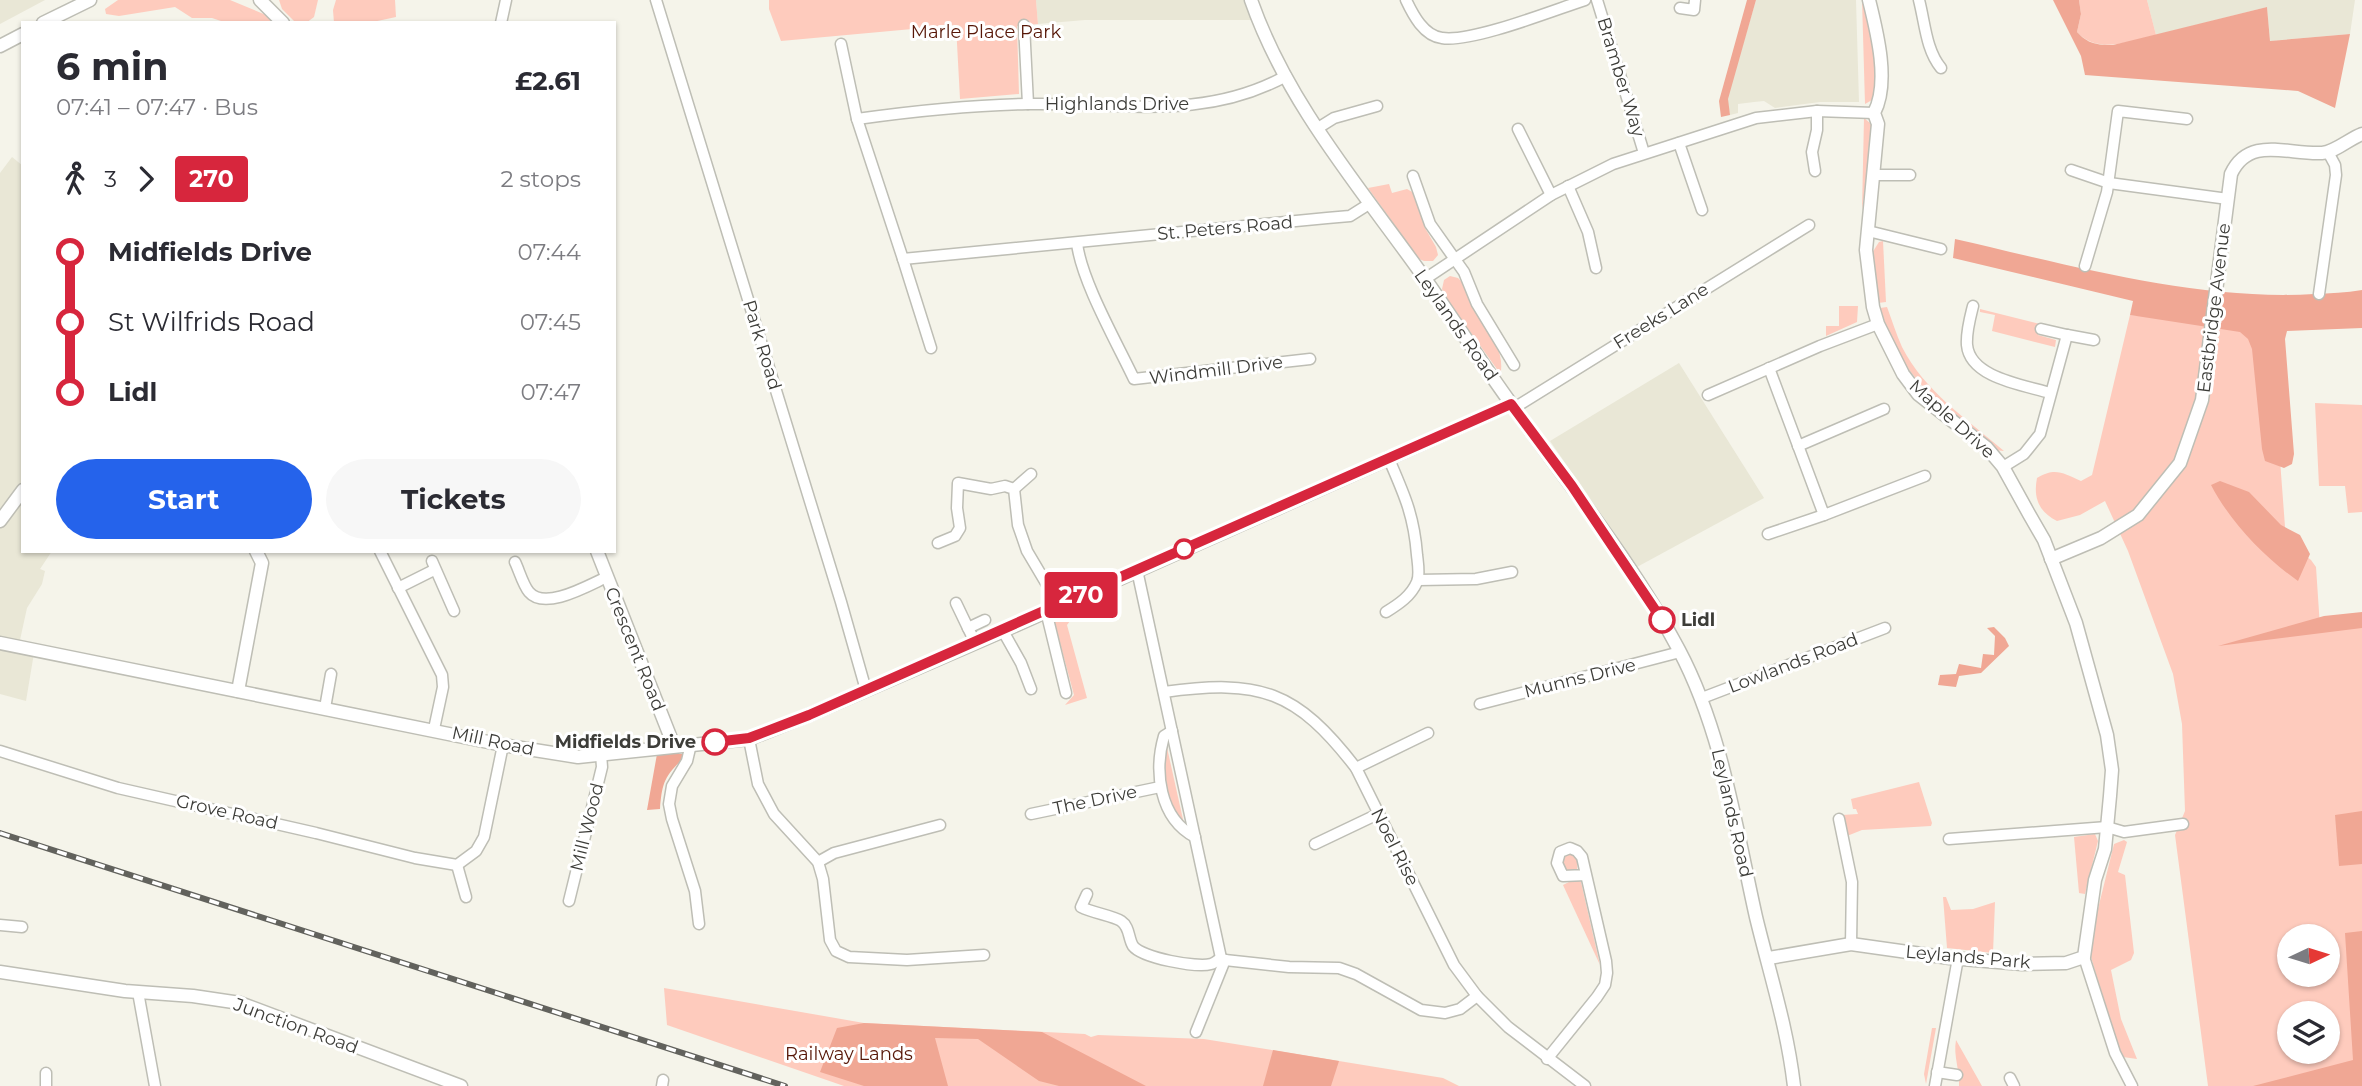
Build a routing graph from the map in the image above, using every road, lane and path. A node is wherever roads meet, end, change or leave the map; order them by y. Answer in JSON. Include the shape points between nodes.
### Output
{"nodes":[{"id":1,"x":90,"y":0,"type":"edge"},
{"id":2,"x":506,"y":0,"type":"edge"},
{"id":3,"x":656,"y":0,"type":"edge"},
{"id":4,"x":1251,"y":0,"type":"edge"},
{"id":5,"x":1406,"y":0,"type":"edge"},
{"id":6,"x":1586,"y":0,"type":"edge"},
{"id":7,"x":1597,"y":0,"type":"edge"},
{"id":8,"x":1695,"y":0,"type":"edge"},
{"id":9,"x":1869,"y":0,"type":"edge"},
{"id":10,"x":1919,"y":0,"type":"edge"},
{"id":11,"x":263,"y":1,"type":"edge"},
{"id":12,"x":1680,"y":8,"type":"dead end"},
{"id":13,"x":47,"y":21,"type":"edge"},
{"id":14,"x":281,"y":21,"type":"edge"},
{"id":15,"x":501,"y":21,"type":"edge"},
{"id":16,"x":1024,"y":25,"type":"dead end"},
{"id":17,"x":21,"y":35,"type":"edge"},
{"id":18,"x":841,"y":44,"type":"dead end"},
{"id":19,"x":0,"y":46,"type":"edge"},
{"id":20,"x":1941,"y":68,"type":"dead end"},
{"id":21,"x":1286,"y":75,"type":"junction"},
{"id":22,"x":1028,"y":104,"type":"junction"},
{"id":23,"x":1377,"y":106,"type":"dead end"},
{"id":24,"x":1817,"y":111,"type":"junction"},
{"id":25,"x":1874,"y":113,"type":"junction"},
{"id":26,"x":857,"y":119,"type":"junction"},
{"id":27,"x":2187,"y":119,"type":"dead end"},
{"id":28,"x":1318,"y":128,"type":"junction"},
{"id":29,"x":1518,"y":130,"type":"dead end"},
{"id":30,"x":2362,"y":134,"type":"edge"},
{"id":31,"x":1679,"y":143,"type":"junction"},
{"id":32,"x":2328,"y":152,"type":"junction"},
{"id":33,"x":1644,"y":153,"type":"junction"},
{"id":34,"x":2071,"y":170,"type":"dead end"},
{"id":35,"x":1815,"y":171,"type":"dead end"},
{"id":36,"x":1874,"y":174,"type":"junction"},
{"id":37,"x":1910,"y":175,"type":"dead end"},
{"id":38,"x":1413,"y":176,"type":"dead end"},
{"id":39,"x":2109,"y":183,"type":"junction"},
{"id":40,"x":1568,"y":186,"type":"junction"},
{"id":41,"x":1551,"y":195,"type":"junction"},
{"id":42,"x":2228,"y":200,"type":"junction"},
{"id":43,"x":1369,"y":204,"type":"junction"},
{"id":44,"x":1702,"y":210,"type":"dead end"},
{"id":45,"x":1809,"y":225,"type":"dead end"},
{"id":46,"x":1868,"y":231,"type":"junction"},
{"id":47,"x":1077,"y":243,"type":"junction"},
{"id":48,"x":1941,"y":249,"type":"dead end"},
{"id":49,"x":903,"y":259,"type":"junction"},
{"id":50,"x":1455,"y":260,"type":"junction"},
{"id":51,"x":2085,"y":266,"type":"dead end"},
{"id":52,"x":1596,"y":268,"type":"dead end"},
{"id":53,"x":1425,"y":279,"type":"junction"},
{"id":54,"x":2319,"y":294,"type":"dead end"},
{"id":55,"x":1973,"y":306,"type":"dead end"},
{"id":56,"x":1878,"y":324,"type":"junction"},
{"id":57,"x":2041,"y":328,"type":"dead end"},
{"id":58,"x":2067,"y":335,"type":"junction"},
{"id":59,"x":2094,"y":340,"type":"dead end"},
{"id":60,"x":931,"y":348,"type":"dead end"},
{"id":61,"x":1310,"y":359,"type":"dead end"},
{"id":62,"x":1514,"y":365,"type":"dead end"},
{"id":63,"x":1769,"y":368,"type":"junction"},
{"id":64,"x":2050,"y":393,"type":"junction"},
{"id":65,"x":1708,"y":395,"type":"dead end"},
{"id":66,"x":1512,"y":406,"type":"junction"},
{"id":67,"x":1884,"y":409,"type":"dead end"},
{"id":68,"x":1798,"y":446,"type":"junction"},
{"id":69,"x":1388,"y":457,"type":"junction"},
{"id":70,"x":2003,"y":467,"type":"junction"},
{"id":71,"x":1031,"y":474,"type":"dead end"},
{"id":72,"x":1925,"y":476,"type":"dead end"},
{"id":73,"x":1014,"y":489,"type":"junction"},
{"id":74,"x":21,"y":493,"type":"edge"},
{"id":75,"x":1824,"y":514,"type":"junction"},
{"id":76,"x":0,"y":521,"type":"edge"},
{"id":77,"x":1768,"y":534,"type":"dead end"},
{"id":78,"x":939,"y":543,"type":"dead end"},
{"id":79,"x":257,"y":553,"type":"edge"},
{"id":80,"x":381,"y":553,"type":"edge"},
{"id":81,"x":598,"y":553,"type":"edge"},
{"id":82,"x":2051,"y":559,"type":"junction"},
{"id":83,"x":515,"y":562,"type":"dead end"},
{"id":84,"x":1137,"y":570,"type":"junction"},
{"id":85,"x":1512,"y":572,"type":"dead end"},
{"id":86,"x":607,"y":577,"type":"junction"},
{"id":87,"x":1418,"y":580,"type":"junction"},
{"id":88,"x":398,"y":588,"type":"junction"},
{"id":89,"x":956,"y":603,"type":"dead end"},
{"id":90,"x":1052,"y":608,"type":"junction"},
{"id":91,"x":454,"y":611,"type":"dead end"},
{"id":92,"x":1386,"y":612,"type":"dead end"},
{"id":93,"x":985,"y":620,"type":"dead end"},
{"id":94,"x":968,"y":628,"type":"junction"},
{"id":95,"x":1885,"y":628,"type":"dead end"},
{"id":96,"x":1003,"y":631,"type":"junction"},
{"id":97,"x":975,"y":642,"type":"junction"},
{"id":98,"x":0,"y":643,"type":"edge"},
{"id":99,"x":1680,"y":652,"type":"junction"},
{"id":100,"x":331,"y":674,"type":"dead end"},
{"id":101,"x":866,"y":690,"type":"junction"},
{"id":102,"x":1031,"y":690,"type":"dead end"},
{"id":103,"x":238,"y":691,"type":"junction"},
{"id":104,"x":1164,"y":692,"type":"junction"},
{"id":105,"x":1066,"y":693,"type":"dead end"},
{"id":106,"x":1702,"y":698,"type":"junction"},
{"id":107,"x":1480,"y":704,"type":"dead end"},
{"id":108,"x":325,"y":708,"type":"junction"},
{"id":109,"x":434,"y":729,"type":"junction"},
{"id":110,"x":1172,"y":731,"type":"junction"},
{"id":111,"x":1428,"y":733,"type":"dead end"},
{"id":112,"x":749,"y":738,"type":"junction"},
{"id":113,"x":691,"y":744,"type":"junction"},
{"id":114,"x":503,"y":745,"type":"junction"},
{"id":115,"x":674,"y":746,"type":"junction"},
{"id":116,"x":0,"y":751,"type":"edge"},
{"id":117,"x":601,"y":754,"type":"junction"},
{"id":118,"x":1356,"y":768,"type":"junction"},
{"id":119,"x":1160,"y":787,"type":"junction"},
{"id":120,"x":1031,"y":814,"type":"dead end"},
{"id":121,"x":1378,"y":814,"type":"junction"},
{"id":122,"x":1839,"y":819,"type":"dead end"},
{"id":123,"x":2183,"y":824,"type":"dead end"},
{"id":124,"x":940,"y":825,"type":"dead end"},
{"id":125,"x":2107,"y":827,"type":"junction"},
{"id":126,"x":1195,"y":837,"type":"junction"},
{"id":127,"x":1949,"y":839,"type":"dead end"},
{"id":128,"x":1315,"y":844,"type":"dead end"},
{"id":129,"x":818,"y":862,"type":"junction"},
{"id":130,"x":457,"y":865,"type":"junction"},
{"id":131,"x":1586,"y":875,"type":"dead end"},
{"id":132,"x":1087,"y":894,"type":"dead end"},
{"id":133,"x":466,"y":897,"type":"dead end"},
{"id":134,"x":569,"y":901,"type":"dead end"},
{"id":135,"x":699,"y":923,"type":"dead end"},
{"id":136,"x":0,"y":925,"type":"edge"},
{"id":137,"x":22,"y":927,"type":"dead end"},
{"id":138,"x":1851,"y":944,"type":"junction"},
{"id":139,"x":985,"y":955,"type":"dead end"},
{"id":140,"x":2084,"y":957,"type":"junction"},
{"id":141,"x":1769,"y":958,"type":"junction"},
{"id":142,"x":1958,"y":958,"type":"junction"},
{"id":143,"x":1223,"y":959,"type":"junction"},
{"id":144,"x":0,"y":972,"type":"edge"},
{"id":145,"x":138,"y":992,"type":"junction"},
{"id":146,"x":1478,"y":996,"type":"junction"},
{"id":147,"x":1196,"y":1032,"type":"dead end"},
{"id":148,"x":1548,"y":1059,"type":"junction"},
{"id":149,"x":1937,"y":1072,"type":"junction"},
{"id":150,"x":46,"y":1073,"type":"dead end"},
{"id":151,"x":1957,"y":1075,"type":"dead end"},
{"id":152,"x":46,"y":1086,"type":"edge"},
{"id":153,"x":155,"y":1086,"type":"edge"},
{"id":154,"x":461,"y":1086,"type":"edge"},
{"id":155,"x":1586,"y":1086,"type":"edge"},
{"id":156,"x":1794,"y":1086,"type":"edge"},
{"id":157,"x":1935,"y":1086,"type":"edge"},
{"id":158,"x":2133,"y":1086,"type":"edge"}],
"edges":[{"from":1,"to":13,"type":"street"},
{"from":2,"to":15,"type":"street"},
{"from":3,"to":101,"type":"street","name":"Park Road"},
{"from":4,"to":21,"type":"street","name":"Leylands Road"},
{"from":5,"to":6,"type":"street","via":[[1424,29],[1440,38],[1466,37]]},
{"from":7,"to":33,"type":"street","name":"Bramber Way"},
{"from":8,"to":12,"type":"street","via":[[1694,10]]},
{"from":9,"to":25,"type":"street","name":"Maple Drive","via":[[1881,89]]},
{"from":10,"to":20,"type":"street","via":[[1930,49]]},
{"from":11,"to":14,"type":"street"},
{"from":16,"to":22,"type":"street","name":"Highlands Drive"},
{"from":17,"to":19,"type":"street"},
{"from":18,"to":26,"type":"street"},
{"from":21,"to":22,"type":"street","name":"Highlands Drive","via":[[1238,97],[1198,104]]},
{"from":21,"to":28,"type":"street","name":"Leylands Road"},
{"from":22,"to":26,"type":"street","name":"Highlands Drive"},
{"from":23,"to":28,"type":"street","via":[[1334,118]]},
{"from":24,"to":25,"type":"street"},
{"from":24,"to":31,"type":"street","via":[[1756,118]]},
{"from":24,"to":35,"type":"street","via":[[1812,152]]},
{"from":25,"to":36,"type":"street","name":"Maple Drive","via":[[1878,124]]},
{"from":26,"to":49,"type":"street"},
{"from":27,"to":39,"type":"street","via":[[2118,111]]},
{"from":28,"to":43,"type":"street","name":"Leylands Road"},
{"from":29,"to":41,"type":"street"},
{"from":30,"to":32,"type":"street","name":"Eastbridge Avenue"},
{"from":31,"to":33,"type":"street"},
{"from":31,"to":44,"type":"street"},
{"from":32,"to":42,"type":"street","name":"Eastbridge Avenue","via":[[2261,150],[2245,155],[2231,174]]},
{"from":32,"to":54,"type":"street","via":[[2336,174]]},
{"from":33,"to":40,"type":"street"},
{"from":34,"to":39,"type":"street"},
{"from":36,"to":37,"type":"street"},
{"from":36,"to":46,"type":"street","name":"Maple Drive"},
{"from":38,"to":50,"type":"street","via":[[1430,224]]},
{"from":39,"to":42,"type":"street"},
{"from":39,"to":51,"type":"street"},
{"from":40,"to":41,"type":"street"},
{"from":40,"to":52,"type":"street","via":[[1588,232]]},
{"from":41,"to":50,"type":"street"},
{"from":42,"to":82,"type":"street","name":"Eastbridge Avenue","via":[[2202,400],[2180,463],[2138,515],[2101,538]]},
{"from":43,"to":47,"type":"street","name":"St. Peters Road","via":[[1350,216]]},
{"from":43,"to":53,"type":"street","name":"Leylands Road"},
{"from":45,"to":66,"type":"street","name":"Freeks Lane"},
{"from":46,"to":48,"type":"street"},
{"from":46,"to":56,"type":"street","name":"Maple Drive","via":[[1867,263]]},
{"from":47,"to":49,"type":"street","name":"St. Peters Road"},
{"from":47,"to":61,"type":"street","name":"Windmill Drive","via":[[1134,379]]},
{"from":49,"to":60,"type":"street"},
{"from":50,"to":53,"type":"street"},
{"from":50,"to":62,"type":"street"},
{"from":53,"to":66,"type":"street","name":"Leylands Road"},
{"from":55,"to":64,"type":"street","via":[[1967,345],[1977,365],[1987,374]]},
{"from":56,"to":63,"type":"street"},
{"from":56,"to":70,"type":"street","name":"Maple Drive","via":[[1918,394],[1987,448]]},
{"from":57,"to":58,"type":"street"},
{"from":58,"to":59,"type":"street"},
{"from":58,"to":64,"type":"street"},
{"from":63,"to":65,"type":"street"},
{"from":63,"to":68,"type":"street"},
{"from":64,"to":70,"type":"street","via":[[2040,434],[2024,454]]},
{"from":66,"to":69,"type":"street","name":"Mill Road"},
{"from":66,"to":99,"type":"street","name":"Leylands Road","via":[[1630,569]]},
{"from":67,"to":68,"type":"street"},
{"from":68,"to":75,"type":"street"},
{"from":69,"to":84,"type":"street","name":"Mill Road"},
{"from":69,"to":87,"type":"street","via":[[1411,510]]},
{"from":70,"to":82,"type":"street","name":"Maple Drive"},
{"from":71,"to":73,"type":"street"},
{"from":72,"to":75,"type":"street"},
{"from":73,"to":78,"type":"street","via":[[991,489],[956,478],[960,528],[955,536]]},
{"from":73,"to":90,"type":"street","via":[[1018,525]]},
{"from":74,"to":76,"type":"street"},
{"from":75,"to":77,"type":"street"},
{"from":79,"to":103,"type":"street","via":[[262,563]]},
{"from":80,"to":88,"type":"street"},
{"from":81,"to":86,"type":"street","name":"Crescent Road"},
{"from":82,"to":125,"type":"street","name":"Maple Drive","via":[[2076,623],[2107,734],[2112,770]]},
{"from":83,"to":86,"type":"street","via":[[529,592],[538,598],[557,598]]},
{"from":84,"to":90,"type":"street","name":"Mill Road"},
{"from":84,"to":104,"type":"street"},
{"from":85,"to":87,"type":"street","via":[[1476,579]]},
{"from":86,"to":115,"type":"street","name":"Crescent Road"},
{"from":87,"to":92,"type":"street","via":[[1401,603]]},
{"from":88,"to":91,"type":"street","via":[[433,566]]},
{"from":88,"to":109,"type":"street","via":[[442,675]]},
{"from":89,"to":94,"type":"street"},
{"from":90,"to":96,"type":"street","name":"Mill Road"},
{"from":90,"to":105,"type":"street"},
{"from":93,"to":94,"type":"street"},
{"from":94,"to":97,"type":"street"},
{"from":95,"to":106,"type":"street","name":"Lowlands Road"},
{"from":96,"to":97,"type":"street","name":"Mill Road"},
{"from":96,"to":102,"type":"street"},
{"from":97,"to":101,"type":"street","name":"Mill Road"},
{"from":98,"to":103,"type":"street","name":"Mill Road"},
{"from":99,"to":106,"type":"street","name":"Leylands Road"},
{"from":99,"to":107,"type":"street","name":"Munns Drive"},
{"from":100,"to":108,"type":"street"},
{"from":101,"to":112,"type":"street","name":"Mill Road"},
{"from":103,"to":108,"type":"street","name":"Mill Road"},
{"from":104,"to":110,"type":"street"},
{"from":104,"to":118,"type":"street","name":"Noel Rise","via":[[1237,687],[1274,694],[1305,712]]},
{"from":106,"to":141,"type":"street","name":"Leylands Road"},
{"from":108,"to":109,"type":"street","name":"Mill Road"},
{"from":109,"to":114,"type":"street","name":"Mill Road"},
{"from":110,"to":119,"type":"street","via":[[1164,736],[1160,751]]},
{"from":110,"to":126,"type":"street"},
{"from":111,"to":118,"type":"street"},
{"from":112,"to":113,"type":"street","name":"Mill Road"},
{"from":112,"to":129,"type":"street","via":[[758,784],[774,814]]},
{"from":113,"to":115,"type":"street","name":"Mill Road"},
{"from":113,"to":135,"type":"street","via":[[669,804],[695,891]]},
{"from":114,"to":117,"type":"street","name":"Mill Road","via":[[578,757]]},
{"from":114,"to":130,"type":"street","via":[[484,838],[476,851]]},
{"from":115,"to":117,"type":"street","name":"Mill Road"},
{"from":116,"to":130,"type":"street","name":"Grove Road","via":[[118,788]]},
{"from":117,"to":134,"type":"street","name":"Mill Wood","via":[[602,768]]},
{"from":118,"to":121,"type":"street","name":"Noel Rise"},
{"from":119,"to":120,"type":"street","name":"The Drive"},
{"from":119,"to":126,"type":"street","via":[[1174,819]]},
{"from":121,"to":128,"type":"street"},
{"from":121,"to":146,"type":"street","name":"Noel Rise","via":[[1454,965]]},
{"from":122,"to":138,"type":"street","via":[[1852,882]]},
{"from":123,"to":125,"type":"street","via":[[2124,832]]},
{"from":124,"to":129,"type":"street","via":[[834,853]]},
{"from":125,"to":127,"type":"street"},
{"from":125,"to":140,"type":"street","name":"Maple Drive"},
{"from":126,"to":143,"type":"street"},
{"from":129,"to":139,"type":"street","via":[[830,940],[843,955],[907,960]]},
{"from":130,"to":133,"type":"street"},
{"from":131,"to":148,"type":"street","via":[[1606,961],[1605,985]]},
{"from":132,"to":143,"type":"street","via":[[1081,907],[1122,922],[1132,945],[1140,951],[1192,964]]},
{"from":136,"to":137,"type":"street"},
{"from":138,"to":141,"type":"street","name":"Leylands Park"},
{"from":138,"to":142,"type":"street","name":"Leylands Park"},
{"from":140,"to":142,"type":"street","name":"Leylands Park","via":[[2022,964]]},
{"from":140,"to":158,"type":"street","name":"Maple Drive","via":[[2115,1053]]},
{"from":141,"to":156,"type":"street","name":"Leylands Road"},
{"from":142,"to":149,"type":"street"},
{"from":143,"to":146,"type":"street","via":[[1339,968],[1420,1010],[1445,1013]]},
{"from":143,"to":147,"type":"street"},
{"from":144,"to":145,"type":"street","name":"Junction Road"},
{"from":145,"to":153,"type":"street"},
{"from":145,"to":154,"type":"street","name":"Junction Road","via":[[240,1003]]},
{"from":146,"to":148,"type":"street","name":"Noel Rise"},
{"from":148,"to":155,"type":"street","name":"Noel Rise"},
{"from":149,"to":151,"type":"street"},
{"from":149,"to":157,"type":"street"},
{"from":150,"to":152,"type":"street"}]}
